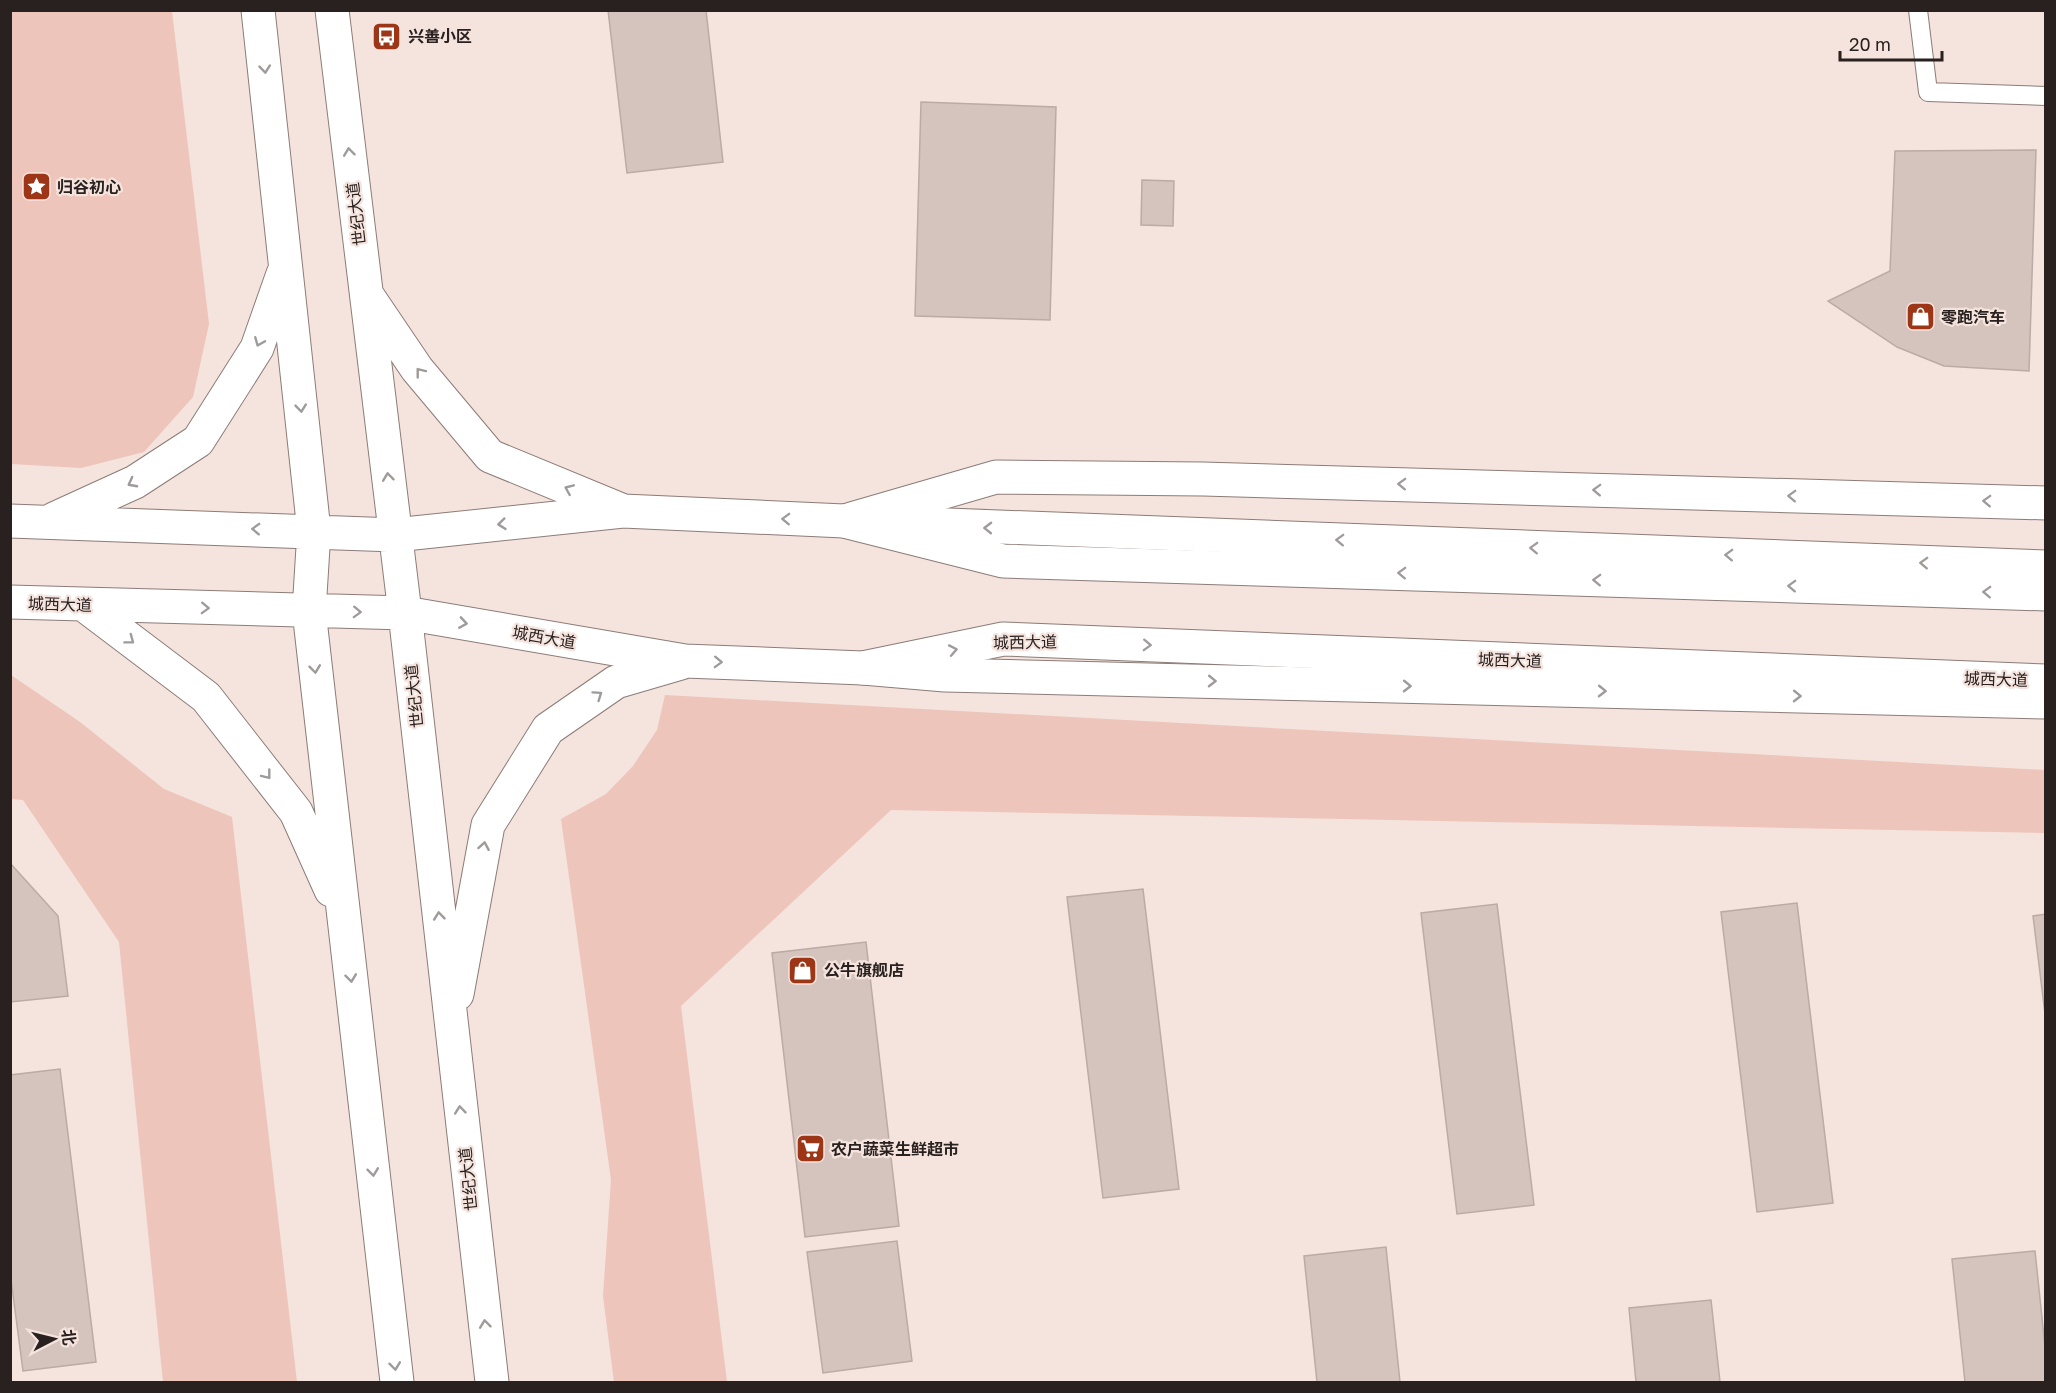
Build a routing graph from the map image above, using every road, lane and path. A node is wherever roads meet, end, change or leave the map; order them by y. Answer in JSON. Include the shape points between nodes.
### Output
{"nodes":[{"id":1,"x":258,"y":10,"type":"edge"},
{"id":2,"x":332,"y":10,"type":"edge"},
{"id":3,"x":1918,"y":10,"type":"edge"},
{"id":4,"x":2046,"y":96,"type":"edge"},
{"id":5,"x":286,"y":267,"type":"junction"},
{"id":6,"x":366,"y":294,"type":"junction"},
{"id":7,"x":2046,"y":503,"type":"edge"},
{"id":8,"x":623,"y":511,"type":"junction"},
{"id":9,"x":10,"y":521,"type":"edge"},
{"id":10,"x":844,"y":521,"type":"junction"},
{"id":11,"x":47,"y":522,"type":"junction"},
{"id":12,"x":314,"y":531,"type":"junction"},
{"id":13,"x":395,"y":535,"type":"junction"},
{"id":14,"x":2046,"y":567,"type":"edge"},
{"id":15,"x":2046,"y":594,"type":"edge"},
{"id":16,"x":10,"y":602,"type":"edge"},
{"id":17,"x":83,"y":604,"type":"junction"},
{"id":18,"x":309,"y":610,"type":"junction"},
{"id":19,"x":405,"y":613,"type":"junction"},
{"id":20,"x":685,"y":661,"type":"junction"},
{"id":21,"x":863,"y":668,"type":"junction"},
{"id":22,"x":2046,"y":681,"type":"edge"},
{"id":23,"x":2046,"y":702,"type":"edge"},
{"id":24,"x":344,"y":920,"type":"junction"},
{"id":25,"x":451,"y":1028,"type":"junction"},
{"id":26,"x":397,"y":1383,"type":"edge"},
{"id":27,"x":492,"y":1383,"type":"edge"}],
"edges":[{"from":1,"to":5,"type":"main road","one_way":true},
{"from":6,"to":2,"type":"main road","name":"世纪大道","one_way":true},
{"from":3,"to":4,"type":"lane","via":[[1928,92]]},
{"from":5,"to":11,"type":"main road","one_way":true,"via":[[257,348],[198,441],[135,483]]},
{"from":5,"to":12,"type":"main road","one_way":true},
{"from":8,"to":6,"type":"main road","one_way":true,"via":[[490,456],[417,369]]},
{"from":13,"to":6,"type":"main road","name":"世纪大道","one_way":true},
{"from":7,"to":10,"type":"main road","one_way":true,"via":[[1203,479],[996,477]]},
{"from":10,"to":8,"type":"main road","one_way":true},
{"from":8,"to":13,"type":"main road","one_way":true},
{"from":9,"to":11,"type":"main road"},
{"from":14,"to":10,"type":"main road","one_way":true},
{"from":15,"to":10,"type":"main road","one_way":true,"via":[[1003,561]]},
{"from":12,"to":11,"type":"main road","one_way":true},
{"from":12,"to":13,"type":"main road"},
{"from":12,"to":18,"type":"main road"},
{"from":13,"to":19,"type":"main road","name":"世纪大道"},
{"from":16,"to":17,"type":"main road","name":"城西大道"},
{"from":17,"to":18,"type":"main road","name":"城西大道","one_way":true},
{"from":17,"to":24,"type":"main road","one_way":true,"via":[[206,697],[296,812]]},
{"from":18,"to":19,"type":"main road","name":"城西大道","one_way":true},
{"from":18,"to":24,"type":"main road","one_way":true},
{"from":19,"to":20,"type":"main road","name":"城西大道","one_way":true},
{"from":25,"to":19,"type":"main road","name":"世纪大道","one_way":true},
{"from":20,"to":21,"type":"main road","name":"城西大道","one_way":true},
{"from":25,"to":20,"type":"main road","one_way":true,"via":[[488,825],[548,729],[616,682]]},
{"from":21,"to":22,"type":"main road","name":"城西大道","one_way":true,"via":[[1003,639]]},
{"from":21,"to":23,"type":"main road","one_way":true,"via":[[945,675]]},
{"from":24,"to":26,"type":"main road","one_way":true},
{"from":27,"to":25,"type":"main road","name":"世纪大道","one_way":true}]}
